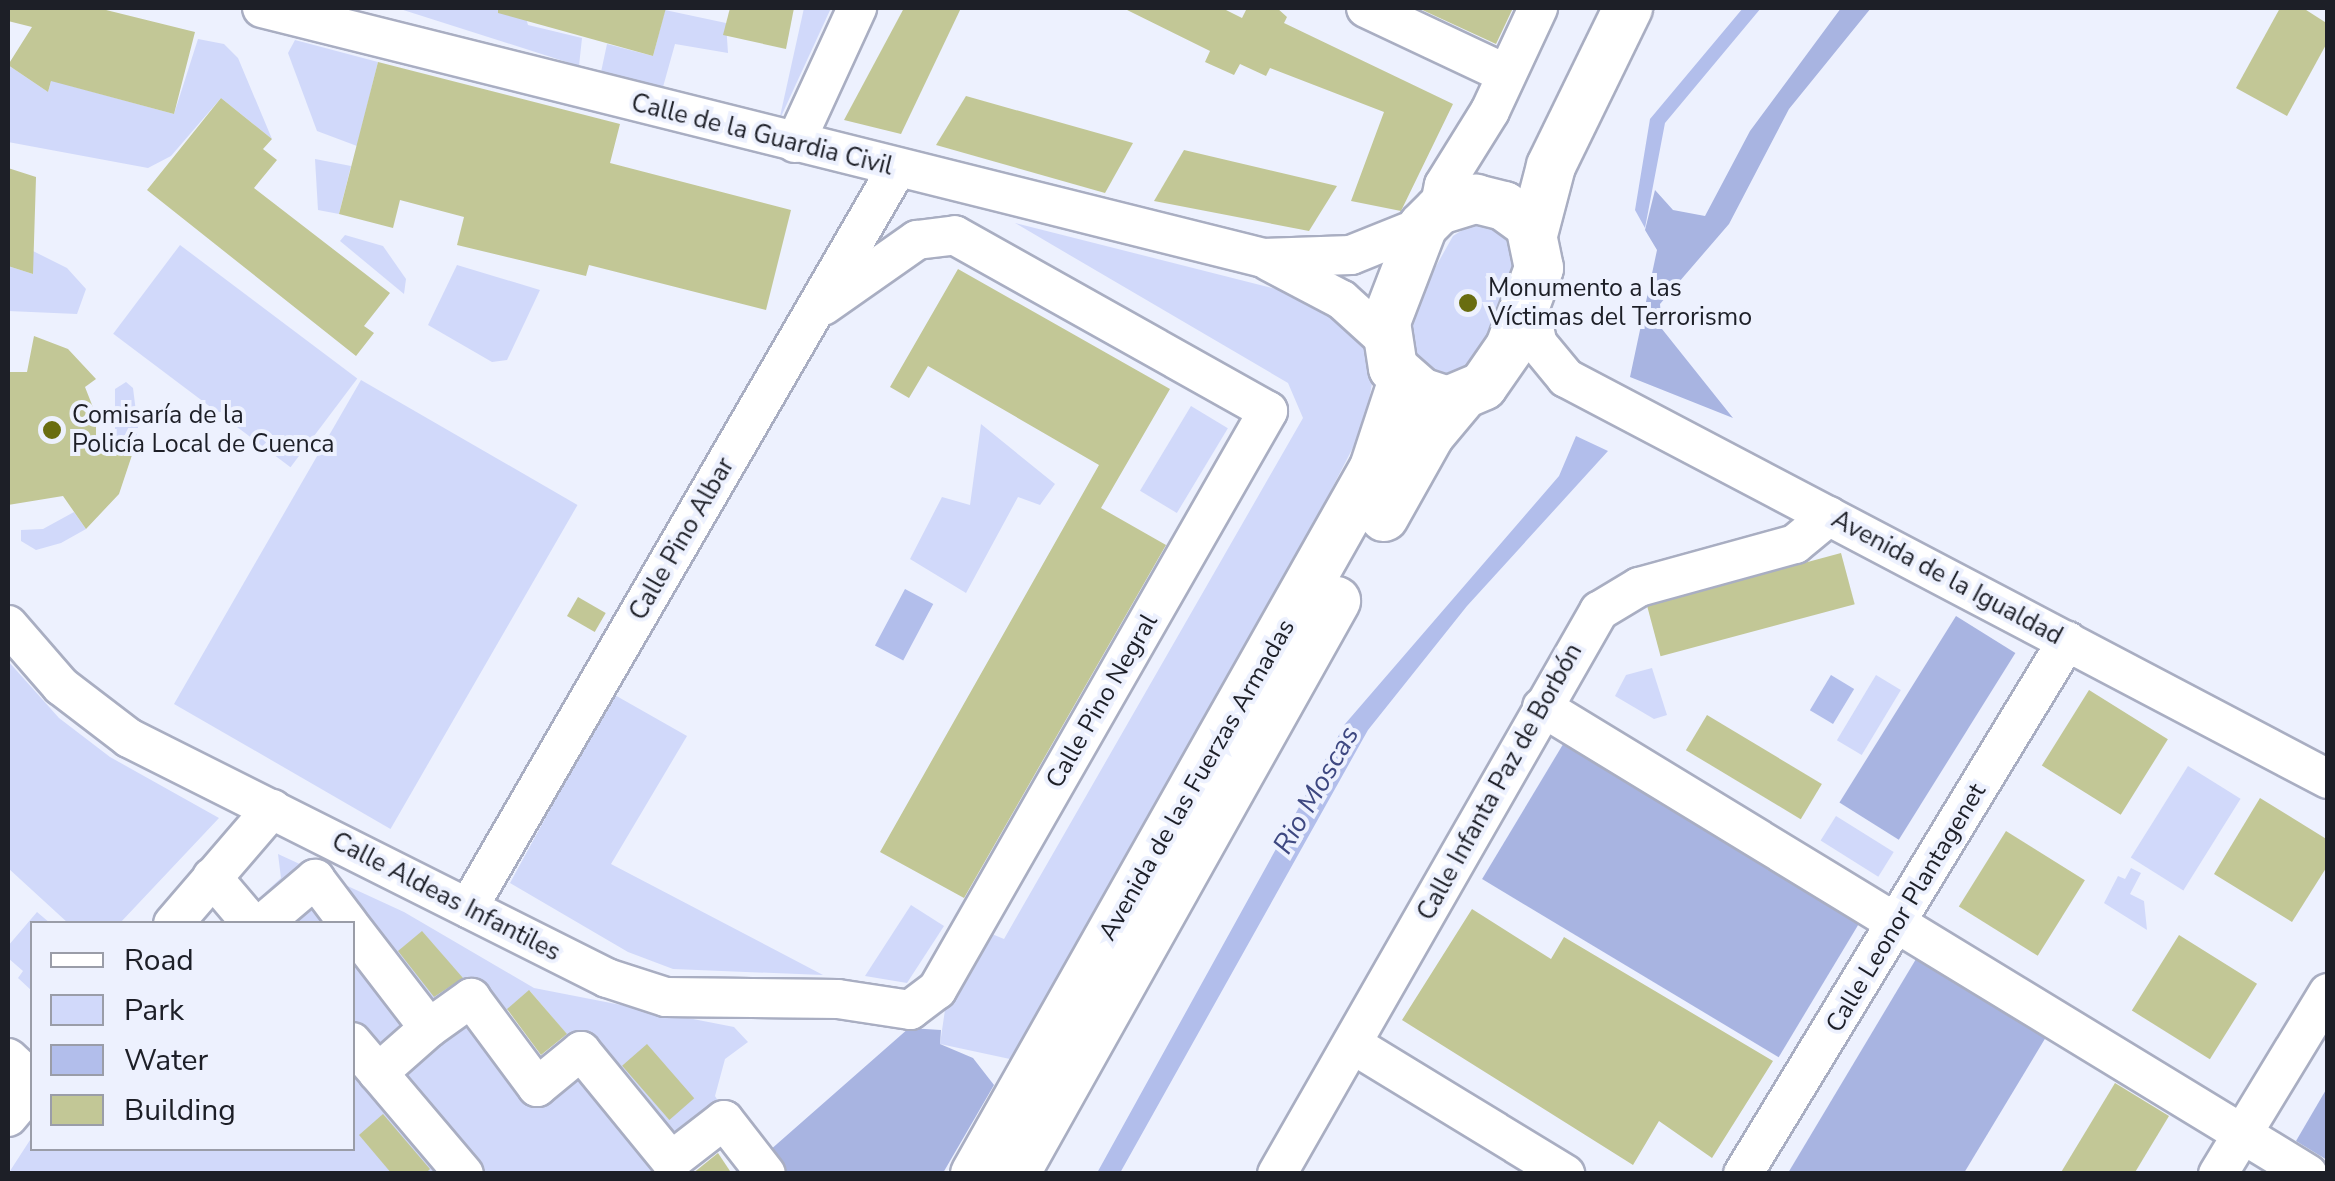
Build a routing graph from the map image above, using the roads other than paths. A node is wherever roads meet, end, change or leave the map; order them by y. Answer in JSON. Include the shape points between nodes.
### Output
{"nodes":[{"id":1,"x":262,"y":8,"type":"edge"},
{"id":2,"x":858,"y":8,"type":"edge"},
{"id":3,"x":1366,"y":8,"type":"edge"},
{"id":4,"x":1538,"y":8,"type":"edge"},
{"id":5,"x":1595,"y":8,"type":"edge"},
{"id":6,"x":1628,"y":8,"type":"edge"},
{"id":7,"x":1506,"y":74,"type":"junction"},
{"id":8,"x":795,"y":143,"type":"junction"},
{"id":9,"x":896,"y":170,"type":"junction"},
{"id":10,"x":972,"y":188,"type":"junction"},
{"id":11,"x":1449,"y":212,"type":"junction"},
{"id":12,"x":1534,"y":231,"type":"junction"},
{"id":13,"x":955,"y":235,"type":"junction"},
{"id":14,"x":1263,"y":258,"type":"junction"},
{"id":15,"x":1528,"y":306,"type":"junction"},
{"id":16,"x":813,"y":313,"type":"junction"},
{"id":17,"x":1394,"y":359,"type":"junction"},
{"id":18,"x":1566,"y":378,"type":"junction"},
{"id":19,"x":1471,"y":392,"type":"junction"},
{"id":20,"x":1829,"y":516,"type":"junction"},
{"id":21,"x":8,"y":625,"type":"edge"},
{"id":22,"x":2067,"y":641,"type":"junction"},
{"id":23,"x":1542,"y":707,"type":"junction"},
{"id":24,"x":2328,"y":778,"type":"edge"},
{"id":25,"x":272,"y":809,"type":"junction"},
{"id":26,"x":212,"y":877,"type":"junction"},
{"id":27,"x":468,"y":908,"type":"junction"},
{"id":28,"x":175,"y":921,"type":"edge"},
{"id":29,"x":249,"y":921,"type":"edge"},
{"id":30,"x":266,"y":921,"type":"edge"},
{"id":31,"x":347,"y":921,"type":"edge"},
{"id":32,"x":1896,"y":925,"type":"junction"},
{"id":33,"x":355,"y":931,"type":"edge"},
{"id":34,"x":937,"y":990,"type":"joint"},
{"id":35,"x":2328,"y":992,"type":"edge"},
{"id":36,"x":429,"y":1028,"type":"junction"},
{"id":37,"x":1352,"y":1044,"type":"junction"},
{"id":38,"x":355,"y":1045,"type":"edge"},
{"id":39,"x":8,"y":1058,"type":"edge"},
{"id":40,"x":378,"y":1072,"type":"junction"},
{"id":41,"x":30,"y":1078,"type":"edge"},
{"id":42,"x":30,"y":1090,"type":"edge"},
{"id":43,"x":8,"y":1117,"type":"edge"},
{"id":44,"x":2242,"y":1134,"type":"junction"},
{"id":45,"x":663,"y":1167,"type":"edge"},
{"id":46,"x":464,"y":1174,"type":"edge"},
{"id":47,"x":766,"y":1174,"type":"edge"},
{"id":48,"x":975,"y":1174,"type":"edge"},
{"id":49,"x":1014,"y":1174,"type":"edge"},
{"id":50,"x":1277,"y":1174,"type":"edge"},
{"id":51,"x":1565,"y":1174,"type":"edge"},
{"id":52,"x":1743,"y":1174,"type":"edge"},
{"id":53,"x":2218,"y":1174,"type":"edge"},
{"id":54,"x":2308,"y":1174,"type":"edge"}],
"edges":[{"from":1,"to":8,"type":"street","name":"Calle de la Guardia Civil"},
{"from":2,"to":8,"type":"street"},
{"from":3,"to":7,"type":"street"},
{"from":4,"to":7,"type":"street"},
{"from":5,"to":11,"type":"main road","via":[[1522,159]]},
{"from":6,"to":12,"type":"main road","via":[[1551,166]]},
{"from":7,"to":11,"type":"street","via":[[1444,185]]},
{"from":8,"to":9,"type":"street","name":"Calle de la Guardia Civil"},
{"from":9,"to":10,"type":"street","name":"Calle de la Guardia Civil"},
{"from":9,"to":16,"type":"street","name":"Calle Pino Albar"},
{"from":10,"to":13,"type":"street"},
{"from":10,"to":14,"type":"street","name":"Calle de la Guardia Civil"},
{"from":11,"to":12,"type":"main road","via":[[1512,211]]},
{"from":11,"to":14,"type":"street","name":"Calle de la Guardia Civil","via":[[1350,254]]},
{"from":11,"to":17,"type":"main road","via":[[1396,288]]},
{"from":12,"to":15,"type":"main road","via":[[1539,268]]},
{"from":13,"to":16,"type":"street","via":[[917,240]]},
{"from":13,"to":34,"type":"street","name":"Calle Pino Negral","via":[[1268,411]]},
{"from":14,"to":17,"type":"street","name":"Calle de la Guardia Civil","via":[[1342,300]]},
{"from":15,"to":18,"type":"street","name":"Avenida de la Igualdad","via":[[1538,344]]},
{"from":15,"to":19,"type":"main road"},
{"from":16,"to":27,"type":"street","name":"Calle Pino Albar"},
{"from":17,"to":19,"type":"main road","via":[[1435,398]]},
{"from":17,"to":48,"type":"main road","name":"Avenida de las Fuerzas Armadas","via":[[1374,468]]},
{"from":18,"to":19,"type":"street","name":"Avenida de la Igualdad","via":[[1527,373]]},
{"from":18,"to":20,"type":"street","name":"Avenida de la Igualdad"},
{"from":19,"to":49,"type":"main road","name":"Avenida de las Fuerzas Armadas","via":[[1420,450]]},
{"from":20,"to":22,"type":"street","name":"Avenida de la Igualdad"},
{"from":20,"to":23,"type":"street","name":"Calle Infanta Paz de Borbón","via":[[1794,544],[1609,601]]},
{"from":21,"to":25,"type":"street","name":"Calle Aldeas Infantiles","via":[[61,686],[129,738]]},
{"from":22,"to":24,"type":"street","name":"Avenida de la Igualdad"},
{"from":22,"to":32,"type":"street","name":"Calle Leonor Plantagenet"},
{"from":23,"to":32,"type":"street"},
{"from":23,"to":37,"type":"street","name":"Calle Infanta Paz de Borbón"},
{"from":25,"to":26,"type":"street"},
{"from":25,"to":27,"type":"street","name":"Calle Aldeas Infantiles"},
{"from":26,"to":28,"type":"street"},
{"from":26,"to":29,"type":"street"},
{"from":27,"to":34,"type":"street","name":"Calle Aldeas Infantiles","via":[[607,978],[666,998],[838,998],[910,1010]]},
{"from":30,"to":31,"type":"street","via":[[315,879]]},
{"from":32,"to":44,"type":"street"},
{"from":32,"to":52,"type":"street","name":"Calle Leonor Plantagenet"},
{"from":33,"to":36,"type":"street"},
{"from":35,"to":44,"type":"street"},
{"from":36,"to":40,"type":"street"},
{"from":36,"to":45,"type":"street","via":[[471,998],[537,1086],[581,1052]]},
{"from":37,"to":50,"type":"street","name":"Calle Infanta Paz de Borbón"},
{"from":37,"to":51,"type":"street"},
{"from":38,"to":40,"type":"street"},
{"from":39,"to":41,"type":"street"},
{"from":40,"to":46,"type":"street"},
{"from":42,"to":43,"type":"street"},
{"from":44,"to":53,"type":"street"},
{"from":44,"to":54,"type":"street"},
{"from":45,"to":47,"type":"street","via":[[724,1120]]}]}
